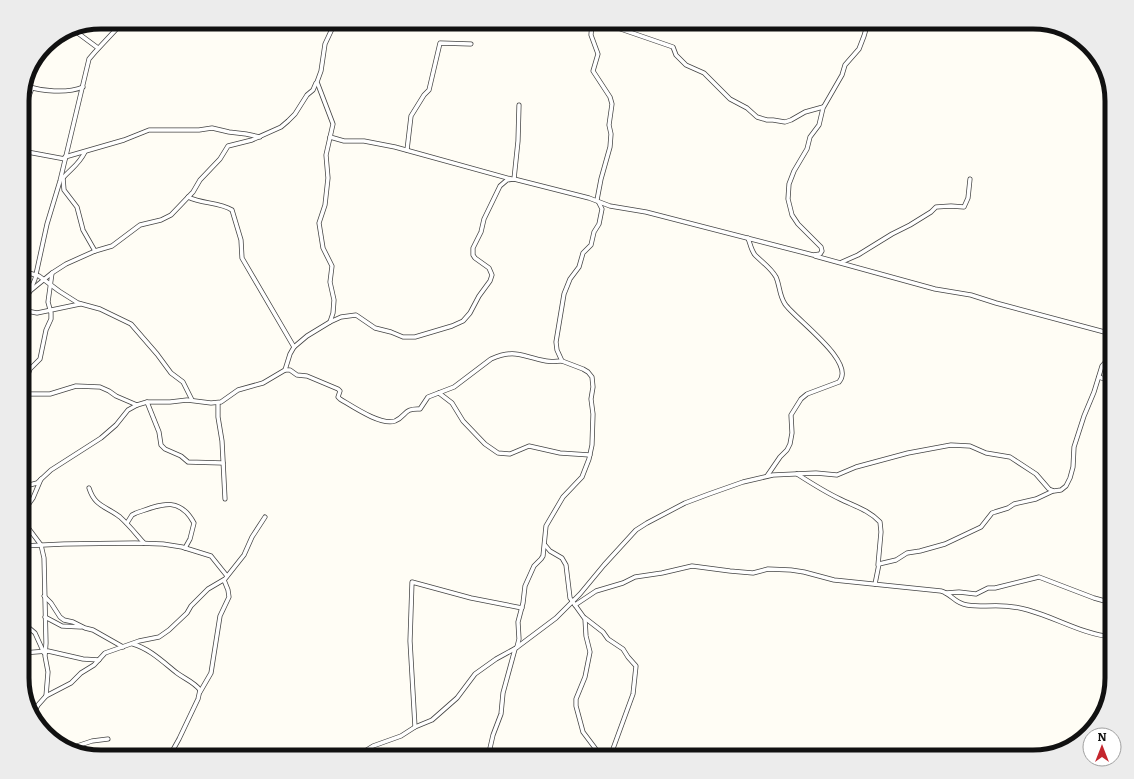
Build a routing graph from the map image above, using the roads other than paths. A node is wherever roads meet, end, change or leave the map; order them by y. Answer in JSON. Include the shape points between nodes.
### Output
{"nodes":[{"id":1,"x":116,"y":29,"type":"edge"},
{"id":2,"x":332,"y":29,"type":"edge"},
{"id":3,"x":591,"y":29,"type":"edge"},
{"id":4,"x":621,"y":29,"type":"edge"},
{"id":5,"x":866,"y":29,"type":"edge"},
{"id":6,"x":78,"y":33,"type":"edge"},
{"id":7,"x":471,"y":44,"type":"dead end"},
{"id":8,"x":98,"y":48,"type":"junction"},
{"id":9,"x":316,"y":82,"type":"junction"},
{"id":10,"x":83,"y":87,"type":"junction"},
{"id":11,"x":32,"y":88,"type":"joint"},
{"id":12,"x":72,"y":90,"type":"junction"},
{"id":13,"x":82,"y":92,"type":"junction"},
{"id":14,"x":29,"y":95,"type":"edge"},
{"id":15,"x":519,"y":105,"type":"dead end"},
{"id":16,"x":824,"y":106,"type":"junction"},
{"id":17,"x":260,"y":137,"type":"junction"},
{"id":18,"x":330,"y":137,"type":"junction"},
{"id":19,"x":406,"y":150,"type":"junction"},
{"id":20,"x":29,"y":152,"type":"edge"},
{"id":21,"x":85,"y":152,"type":"junction"},
{"id":22,"x":65,"y":158,"type":"junction"},
{"id":23,"x":63,"y":178,"type":"junction"},
{"id":24,"x":514,"y":179,"type":"junction"},
{"id":25,"x":970,"y":179,"type":"dead end"},
{"id":26,"x":60,"y":181,"type":"junction"},
{"id":27,"x":188,"y":197,"type":"junction"},
{"id":28,"x":597,"y":201,"type":"junction"},
{"id":29,"x":748,"y":238,"type":"junction"},
{"id":30,"x":95,"y":251,"type":"junction"},
{"id":31,"x":814,"y":256,"type":"junction"},
{"id":32,"x":841,"y":262,"type":"junction"},
{"id":33,"x":29,"y":273,"type":"edge"},
{"id":34,"x":52,"y":273,"type":"junction"},
{"id":35,"x":36,"y":275,"type":"junction"},
{"id":36,"x":45,"y":280,"type":"junction"},
{"id":37,"x":50,"y":284,"type":"junction"},
{"id":38,"x":30,"y":291,"type":"joint"},
{"id":39,"x":81,"y":304,"type":"junction"},
{"id":40,"x":50,"y":310,"type":"junction"},
{"id":41,"x":29,"y":311,"type":"edge"},
{"id":42,"x":330,"y":322,"type":"junction"},
{"id":43,"x":1105,"y":332,"type":"edge"},
{"id":44,"x":294,"y":347,"type":"junction"},
{"id":45,"x":562,"y":360,"type":"junction"},
{"id":46,"x":1105,"y":363,"type":"edge"},
{"id":47,"x":285,"y":370,"type":"junction"},
{"id":48,"x":29,"y":372,"type":"edge"},
{"id":49,"x":1099,"y":377,"type":"junction"},
{"id":50,"x":1105,"y":379,"type":"edge"},
{"id":51,"x":439,"y":393,"type":"junction"},
{"id":52,"x":29,"y":394,"type":"edge"},
{"id":53,"x":192,"y":400,"type":"junction"},
{"id":54,"x":147,"y":402,"type":"junction"},
{"id":55,"x":218,"y":403,"type":"junction"},
{"id":56,"x":137,"y":405,"type":"junction"},
{"id":57,"x":590,"y":456,"type":"junction"},
{"id":58,"x":223,"y":463,"type":"junction"},
{"id":59,"x":796,"y":473,"type":"junction"},
{"id":60,"x":767,"y":476,"type":"junction"},
{"id":61,"x":41,"y":479,"type":"junction"},
{"id":62,"x":29,"y":485,"type":"edge"},
{"id":63,"x":89,"y":488,"type":"dead end"},
{"id":64,"x":1054,"y":491,"type":"junction"},
{"id":65,"x":225,"y":499,"type":"dead end"},
{"id":66,"x":29,"y":504,"type":"edge"},
{"id":67,"x":265,"y":517,"type":"dead end"},
{"id":68,"x":127,"y":523,"type":"junction"},
{"id":69,"x":29,"y":528,"type":"edge"},
{"id":70,"x":144,"y":543,"type":"junction"},
{"id":71,"x":545,"y":543,"type":"junction"},
{"id":72,"x":41,"y":545,"type":"junction"},
{"id":73,"x":29,"y":546,"type":"edge"},
{"id":74,"x":185,"y":548,"type":"junction"},
{"id":75,"x":878,"y":566,"type":"junction"},
{"id":76,"x":225,"y":578,"type":"junction"},
{"id":77,"x":875,"y":584,"type":"junction"},
{"id":78,"x":946,"y":593,"type":"junction"},
{"id":79,"x":44,"y":596,"type":"junction"},
{"id":80,"x":1105,"y":601,"type":"edge"},
{"id":81,"x":574,"y":603,"type":"junction"},
{"id":82,"x":522,"y":608,"type":"junction"},
{"id":83,"x":45,"y":617,"type":"junction"},
{"id":84,"x":584,"y":617,"type":"junction"},
{"id":85,"x":83,"y":627,"type":"junction"},
{"id":86,"x":29,"y":628,"type":"edge"},
{"id":87,"x":1105,"y":636,"type":"edge"},
{"id":88,"x":132,"y":644,"type":"junction"},
{"id":89,"x":123,"y":647,"type":"junction"},
{"id":90,"x":515,"y":648,"type":"junction"},
{"id":91,"x":44,"y":651,"type":"junction"},
{"id":92,"x":29,"y":652,"type":"edge"},
{"id":93,"x":99,"y":660,"type":"junction"},
{"id":94,"x":200,"y":692,"type":"junction"},
{"id":95,"x":46,"y":696,"type":"junction"},
{"id":96,"x":38,"y":705,"type":"junction"},
{"id":97,"x":35,"y":707,"type":"edge"},
{"id":98,"x":36,"y":709,"type":"edge"},
{"id":99,"x":415,"y":727,"type":"junction"},
{"id":100,"x":108,"y":739,"type":"dead end"},
{"id":101,"x":77,"y":746,"type":"edge"},
{"id":102,"x":173,"y":750,"type":"edge"},
{"id":103,"x":368,"y":750,"type":"edge"},
{"id":104,"x":490,"y":750,"type":"edge"},
{"id":105,"x":596,"y":750,"type":"edge"},
{"id":106,"x":613,"y":750,"type":"edge"}],
"edges":[{"from":1,"to":8,"type":"street"},
{"from":2,"to":9,"type":"street","via":[[325,44],[321,71]]},
{"from":3,"to":28,"type":"street","via":[[598,54],[593,70],[612,104],[609,125],[610,147]]},
{"from":4,"to":16,"type":"street","via":[[673,47],[676,55],[686,65],[704,73],[730,99],[749,109],[757,117],[785,122]]},
{"from":5,"to":16,"type":"street","via":[[859,49],[846,65]]},
{"from":6,"to":8,"type":"street"},
{"from":7,"to":19,"type":"street","via":[[440,43],[429,90],[411,116]]},
{"from":8,"to":10,"type":"street","via":[[89,59]]},
{"from":9,"to":17,"type":"street","via":[[313,90],[306,95],[291,118]]},
{"from":9,"to":18,"type":"street","via":[[334,126]]},
{"from":10,"to":12,"type":"street"},
{"from":10,"to":13,"type":"street"},
{"from":11,"to":12,"type":"street","via":[[45,91]]},
{"from":11,"to":14,"type":"street"},
{"from":12,"to":13,"type":"street"},
{"from":13,"to":22,"type":"street"},
{"from":15,"to":24,"type":"street"},
{"from":16,"to":31,"type":"street","via":[[819,125],[792,173],[788,192],[794,220],[821,247],[820,254]]},
{"from":17,"to":21,"type":"street","via":[[212,128],[158,129]]},
{"from":17,"to":27,"type":"street","via":[[228,146],[222,157],[205,173]]},
{"from":18,"to":19,"type":"street","via":[[344,142],[364,141]]},
{"from":18,"to":42,"type":"street","via":[[326,155],[326,200],[319,226],[323,248],[332,266],[330,282],[334,305]]},
{"from":19,"to":24,"type":"street"},
{"from":20,"to":22,"type":"street"},
{"from":21,"to":22,"type":"street"},
{"from":21,"to":23,"type":"street","via":[[79,163]]},
{"from":22,"to":26,"type":"street"},
{"from":23,"to":26,"type":"street"},
{"from":23,"to":30,"type":"street","via":[[64,190],[77,207],[83,230]]},
{"from":24,"to":28,"type":"street"},
{"from":24,"to":42,"type":"street","via":[[503,183],[497,192],[473,248],[475,258],[489,268],[492,275],[463,321],[412,338],[375,328],[356,315]]},
{"from":25,"to":32,"type":"street","via":[[964,208],[936,207],[860,254]]},
{"from":26,"to":35,"type":"street"},
{"from":27,"to":30,"type":"street","via":[[167,218],[140,226],[114,245]]},
{"from":27,"to":44,"type":"street","via":[[232,210],[241,240],[242,258]]},
{"from":28,"to":29,"type":"street"},
{"from":28,"to":45,"type":"street","via":[[602,209],[599,224],[591,245],[583,253],[579,267],[570,279],[564,294],[556,342]]},
{"from":29,"to":31,"type":"street"},
{"from":29,"to":60,"type":"street","via":[[754,253],[776,277],[785,304],[834,353],[843,375],[842,380],[837,383],[800,399],[791,415],[792,433],[788,448]]},
{"from":30,"to":34,"type":"street"},
{"from":31,"to":32,"type":"street"},
{"from":32,"to":43,"type":"street"},
{"from":33,"to":35,"type":"street"},
{"from":34,"to":36,"type":"street"},
{"from":34,"to":37,"type":"street"},
{"from":35,"to":36,"type":"street"},
{"from":35,"to":38,"type":"street"},
{"from":36,"to":37,"type":"street"},
{"from":36,"to":38,"type":"street"},
{"from":37,"to":39,"type":"street"},
{"from":37,"to":40,"type":"street"},
{"from":39,"to":40,"type":"street"},
{"from":39,"to":53,"type":"street","via":[[100,309],[131,324],[171,373],[183,382]]},
{"from":40,"to":41,"type":"street","via":[[37,313]]},
{"from":40,"to":48,"type":"street","via":[[51,317],[40,359]]},
{"from":42,"to":44,"type":"street"},
{"from":44,"to":47,"type":"street"},
{"from":45,"to":51,"type":"street","via":[[546,361],[522,354],[504,354],[491,359],[454,387]]},
{"from":45,"to":57,"type":"street","via":[[592,376],[593,420]]},
{"from":46,"to":49,"type":"street"},
{"from":47,"to":51,"type":"street","via":[[338,389],[340,399],[386,422],[397,420],[409,410],[420,409],[428,397]]},
{"from":47,"to":55,"type":"street","via":[[263,383],[238,390]]},
{"from":49,"to":50,"type":"street"},
{"from":49,"to":64,"type":"street","via":[[1074,447],[1070,478],[1064,488]]},
{"from":51,"to":57,"type":"street","via":[[452,403],[463,420],[485,444],[498,453],[510,454],[530,446]]},
{"from":52,"to":56,"type":"street","via":[[50,394],[76,386],[100,387]]},
{"from":53,"to":54,"type":"street"},
{"from":53,"to":55,"type":"street"},
{"from":54,"to":56,"type":"street"},
{"from":54,"to":58,"type":"street","via":[[159,432],[161,445],[165,449],[188,462]]},
{"from":55,"to":58,"type":"street"},
{"from":56,"to":61,"type":"street","via":[[128,410],[101,438]]},
{"from":57,"to":71,"type":"street","via":[[582,477],[563,497],[546,526]]},
{"from":58,"to":65,"type":"street"},
{"from":59,"to":60,"type":"street"},
{"from":59,"to":64,"type":"street","via":[[837,475],[856,467],[908,453],[965,445],[986,453],[1010,457],[1036,474]]},
{"from":59,"to":75,"type":"street","via":[[830,494],[860,507],[880,522]]},
{"from":60,"to":81,"type":"street","via":[[738,483],[697,499],[642,526],[631,534]]},
{"from":61,"to":62,"type":"street"},
{"from":61,"to":66,"type":"street"},
{"from":63,"to":68,"type":"street","via":[[93,499]]},
{"from":64,"to":75,"type":"street","via":[[992,513],[981,527],[945,544],[907,553]]},
{"from":67,"to":76,"type":"street","via":[[244,554]]},
{"from":68,"to":70,"type":"street"},
{"from":68,"to":74,"type":"street","via":[[136,513],[165,504],[175,505],[186,512],[194,523]]},
{"from":69,"to":72,"type":"street"},
{"from":70,"to":72,"type":"street"},
{"from":70,"to":74,"type":"street"},
{"from":71,"to":81,"type":"street","via":[[548,550],[560,557],[566,565],[569,595]]},
{"from":71,"to":82,"type":"street","via":[[542,558],[534,566],[527,582]]},
{"from":72,"to":73,"type":"street"},
{"from":72,"to":79,"type":"street","via":[[45,571]]},
{"from":74,"to":76,"type":"street","via":[[213,557]]},
{"from":75,"to":77,"type":"street"},
{"from":76,"to":88,"type":"street","via":[[208,589],[164,634]]},
{"from":76,"to":94,"type":"street","via":[[229,596],[220,616],[210,673]]},
{"from":77,"to":78,"type":"street"},
{"from":77,"to":81,"type":"street","via":[[828,579],[791,570],[745,572],[692,566],[635,577],[596,591]]},
{"from":78,"to":80,"type":"street","via":[[976,594],[988,588],[1038,577]]},
{"from":78,"to":87,"type":"street","via":[[960,604],[1015,606],[1037,612],[1079,630]]},
{"from":79,"to":83,"type":"street"},
{"from":79,"to":85,"type":"street","via":[[62,619]]},
{"from":81,"to":84,"type":"street"},
{"from":81,"to":90,"type":"street"},
{"from":82,"to":90,"type":"street","via":[[518,625],[519,641]]},
{"from":82,"to":99,"type":"street","via":[[412,582],[410,641]]},
{"from":83,"to":85,"type":"street","via":[[62,626]]},
{"from":83,"to":91,"type":"street"},
{"from":84,"to":105,"type":"street","via":[[590,652],[585,676],[576,698],[576,706],[583,732]]},
{"from":84,"to":106,"type":"street","via":[[623,649],[636,666],[633,694]]},
{"from":85,"to":89,"type":"street"},
{"from":86,"to":91,"type":"street","via":[[35,633]]},
{"from":88,"to":89,"type":"street"},
{"from":88,"to":94,"type":"street","via":[[146,649],[194,684]]},
{"from":89,"to":93,"type":"street","via":[[105,653]]},
{"from":90,"to":99,"type":"street","via":[[475,674],[457,698],[436,717]]},
{"from":90,"to":104,"type":"street","via":[[503,693],[501,714]]},
{"from":91,"to":92,"type":"street"},
{"from":91,"to":93,"type":"street"},
{"from":91,"to":95,"type":"street","via":[[48,672]]},
{"from":93,"to":95,"type":"street","via":[[71,683]]},
{"from":94,"to":102,"type":"street"},
{"from":95,"to":96,"type":"street"},
{"from":96,"to":97,"type":"street"},
{"from":96,"to":98,"type":"street"},
{"from":99,"to":103,"type":"street"},
{"from":100,"to":101,"type":"street"}]}
